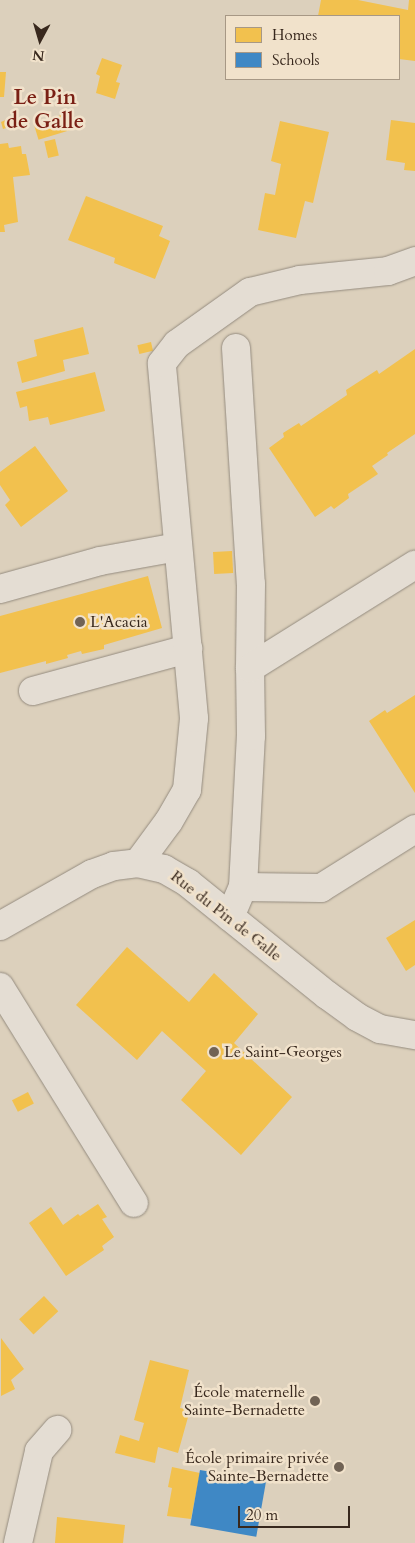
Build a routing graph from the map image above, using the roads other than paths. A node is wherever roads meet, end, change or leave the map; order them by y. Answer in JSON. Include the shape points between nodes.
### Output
{"nodes":[{"id":1,"x":415,"y":261,"type":"edge"},
{"id":2,"x":236,"y":348,"type":"dead end"},
{"id":3,"x":178,"y":547,"type":"junction"},
{"id":4,"x":415,"y":565,"type":"edge"},
{"id":5,"x":0,"y":589,"type":"edge"},
{"id":6,"x":188,"y":649,"type":"junction"},
{"id":7,"x":250,"y":668,"type":"junction"},
{"id":8,"x":33,"y":691,"type":"dead end"},
{"id":9,"x":415,"y":829,"type":"edge"},
{"id":10,"x":138,"y":863,"type":"junction"},
{"id":11,"x":243,"y":887,"type":"junction"},
{"id":12,"x":230,"y":917,"type":"junction"},
{"id":13,"x":0,"y":926,"type":"edge"},
{"id":14,"x":0,"y":987,"type":"edge"},
{"id":15,"x":415,"y":1035,"type":"edge"},
{"id":16,"x":134,"y":1203,"type":"dead end"},
{"id":17,"x":57,"y":1430,"type":"dead end"},
{"id":18,"x":18,"y":1543,"type":"edge"}],
"edges":[{"from":1,"to":3,"type":"street","via":[[388,271],[300,280],[250,292],[177,344],[162,363]]},
{"from":2,"to":7,"type":"street","via":[[251,584]]},
{"from":3,"to":5,"type":"street","via":[[100,561]]},
{"from":3,"to":6,"type":"street"},
{"from":4,"to":7,"type":"street"},
{"from":6,"to":8,"type":"street"},
{"from":6,"to":10,"type":"street","via":[[194,718],[187,790],[169,822]]},
{"from":7,"to":11,"type":"street","via":[[251,736]]},
{"from":9,"to":11,"type":"street","via":[[321,888]]},
{"from":10,"to":12,"type":"street","name":"Rue du Pin de Galle","via":[[164,868]]},
{"from":10,"to":13,"type":"street","name":"Rue du Pin de Galle","via":[[114,866],[92,874]]},
{"from":11,"to":12,"type":"street"},
{"from":12,"to":15,"type":"street","name":"Rue du Pin de Galle","via":[[357,1017],[380,1029]]},
{"from":14,"to":16,"type":"street"},
{"from":17,"to":18,"type":"street","via":[[39,1451]]}]}
